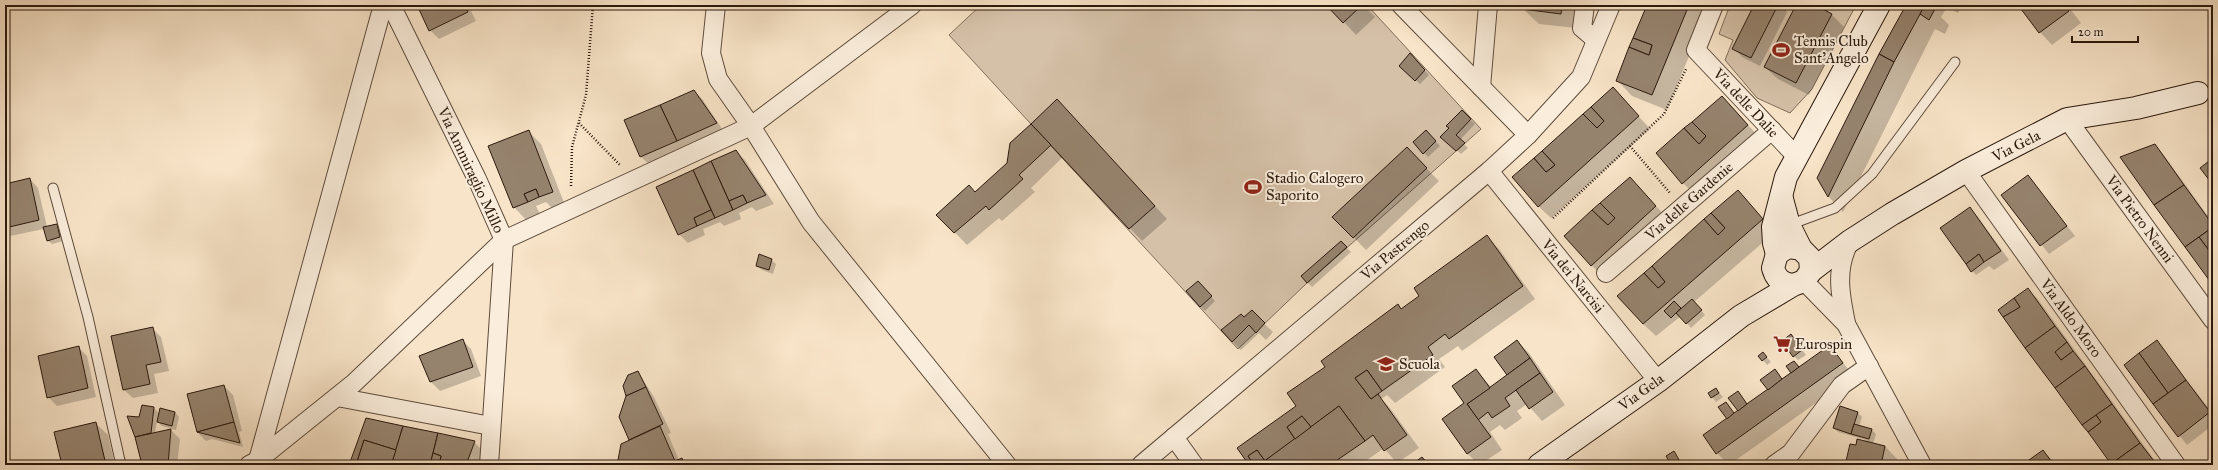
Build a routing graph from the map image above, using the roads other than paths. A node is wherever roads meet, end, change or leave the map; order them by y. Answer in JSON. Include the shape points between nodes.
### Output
{"nodes":[{"id":1,"x":383,"y":5,"type":"edge"},
{"id":2,"x":391,"y":5,"type":"edge"},
{"id":3,"x":716,"y":5,"type":"edge"},
{"id":4,"x":912,"y":5,"type":"edge"},
{"id":5,"x":1401,"y":5,"type":"edge"},
{"id":6,"x":1488,"y":5,"type":"edge"},
{"id":7,"x":1585,"y":5,"type":"edge"},
{"id":8,"x":1611,"y":5,"type":"edge"},
{"id":9,"x":1714,"y":5,"type":"edge"},
{"id":10,"x":1879,"y":5,"type":"edge"},
{"id":11,"x":1596,"y":40,"type":"junction"},
{"id":12,"x":1955,"y":62,"type":"dead end"},
{"id":13,"x":1481,"y":87,"type":"junction"},
{"id":14,"x":2210,"y":87,"type":"edge"},
{"id":15,"x":2067,"y":119,"type":"junction"},
{"id":16,"x":751,"y":126,"type":"junction"},
{"id":17,"x":1772,"y":130,"type":"junction"},
{"id":18,"x":1528,"y":135,"type":"junction"},
{"id":19,"x":1796,"y":156,"type":"junction"},
{"id":20,"x":1489,"y":171,"type":"junction"},
{"id":21,"x":1966,"y":171,"type":"junction"},
{"id":22,"x":52,"y":188,"type":"dead end"},
{"id":23,"x":1782,"y":199,"type":"junction"},
{"id":24,"x":1789,"y":225,"type":"junction"},
{"id":25,"x":504,"y":240,"type":"junction"},
{"id":26,"x":1850,"y":241,"type":"junction"},
{"id":27,"x":1775,"y":258,"type":"junction"},
{"id":28,"x":1803,"y":268,"type":"junction"},
{"id":29,"x":1606,"y":273,"type":"dead end"},
{"id":30,"x":1741,"y":316,"type":"junction"},
{"id":31,"x":2213,"y":320,"type":"edge"},
{"id":32,"x":1846,"y":324,"type":"junction"},
{"id":33,"x":1869,"y":366,"type":"junction"},
{"id":34,"x":1658,"y":380,"type":"junction"},
{"id":35,"x":337,"y":397,"type":"junction"},
{"id":36,"x":491,"y":426,"type":"junction"},
{"id":37,"x":1174,"y":438,"type":"junction"},
{"id":38,"x":1792,"y":459,"type":"edge"},
{"id":39,"x":254,"y":464,"type":"edge"},
{"id":40,"x":1922,"y":464,"type":"edge"},
{"id":41,"x":121,"y":465,"type":"edge"},
{"id":42,"x":489,"y":465,"type":"edge"},
{"id":43,"x":1007,"y":465,"type":"edge"},
{"id":44,"x":1141,"y":465,"type":"edge"},
{"id":45,"x":1194,"y":465,"type":"edge"},
{"id":46,"x":1539,"y":465,"type":"edge"},
{"id":47,"x":1774,"y":465,"type":"edge"},
{"id":48,"x":2176,"y":465,"type":"edge"}],
"edges":[{"from":1,"to":39,"type":"street"},
{"from":2,"to":25,"type":"street","name":"Via Ammiraglio Millo","via":[[477,179]]},
{"from":3,"to":16,"type":"street","via":[[711,53],[718,79]]},
{"from":4,"to":16,"type":"street"},
{"from":5,"to":13,"type":"street"},
{"from":6,"to":13,"type":"street"},
{"from":7,"to":11,"type":"street","via":[[1582,28]]},
{"from":8,"to":11,"type":"street","name":"Via Pastrengo"},
{"from":9,"to":17,"type":"street","name":"Via delle Dalie","via":[[1696,50]]},
{"from":10,"to":19,"type":"main road"},
{"from":11,"to":18,"type":"street","name":"Via Pastrengo","via":[[1581,77]]},
{"from":12,"to":24,"type":"lane","via":[[1872,174],[1835,208]]},
{"from":13,"to":18,"type":"street"},
{"from":14,"to":15,"type":"main road","name":"Via Gela","via":[[2136,108]]},
{"from":15,"to":21,"type":"main road","name":"Via Gela"},
{"from":15,"to":31,"type":"street","name":"Via Pietro Nenni"},
{"from":16,"to":25,"type":"street"},
{"from":16,"to":43,"type":"street","via":[[811,222]]},
{"from":17,"to":19,"type":"street","name":"Via delle Dalie"},
{"from":17,"to":29,"type":"street","name":"Via delle Gardenie"},
{"from":18,"to":20,"type":"street","name":"Via Pastrengo"},
{"from":19,"to":23,"type":"main road","via":[[1786,177]]},
{"from":20,"to":34,"type":"street","name":"Via dei Narcisi"},
{"from":20,"to":37,"type":"street","name":"Via Pastrengo"},
{"from":21,"to":26,"type":"main road","name":"Via Gela"},
{"from":21,"to":48,"type":"street","name":"Via Aldo Moro"},
{"from":22,"to":41,"type":"lane","via":[[88,317]]},
{"from":23,"to":24,"type":"main road"},
{"from":23,"to":27,"type":"main road","via":[[1773,227]]},
{"from":24,"to":28,"type":"main road"},
{"from":25,"to":35,"type":"street"},
{"from":25,"to":36,"type":"street","name":"Via Ammiraglio Millo"},
{"from":26,"to":28,"type":"main road","name":"Via Gela"},
{"from":26,"to":32,"type":"street","via":[[1839,271]]},
{"from":27,"to":28,"type":"main road","via":[[1788,247]]},
{"from":27,"to":28,"type":"main road","via":[[1773,268],[1777,278],[1782,282]]},
{"from":27,"to":30,"type":"main road","via":[[1761,287]]},
{"from":28,"to":30,"type":"main road"},
{"from":28,"to":32,"type":"street"},
{"from":30,"to":34,"type":"main road","name":"Via Gela"},
{"from":32,"to":33,"type":"street"},
{"from":33,"to":38,"type":"street","via":[[1842,385]]},
{"from":33,"to":40,"type":"street"},
{"from":34,"to":46,"type":"main road","name":"Via Gela"},
{"from":35,"to":36,"type":"street"},
{"from":35,"to":39,"type":"street"},
{"from":36,"to":42,"type":"street","name":"Via Ammiraglio Millo"},
{"from":37,"to":44,"type":"street","name":"Via Pastrengo"},
{"from":37,"to":45,"type":"street"},
{"from":38,"to":47,"type":"street"}]}
